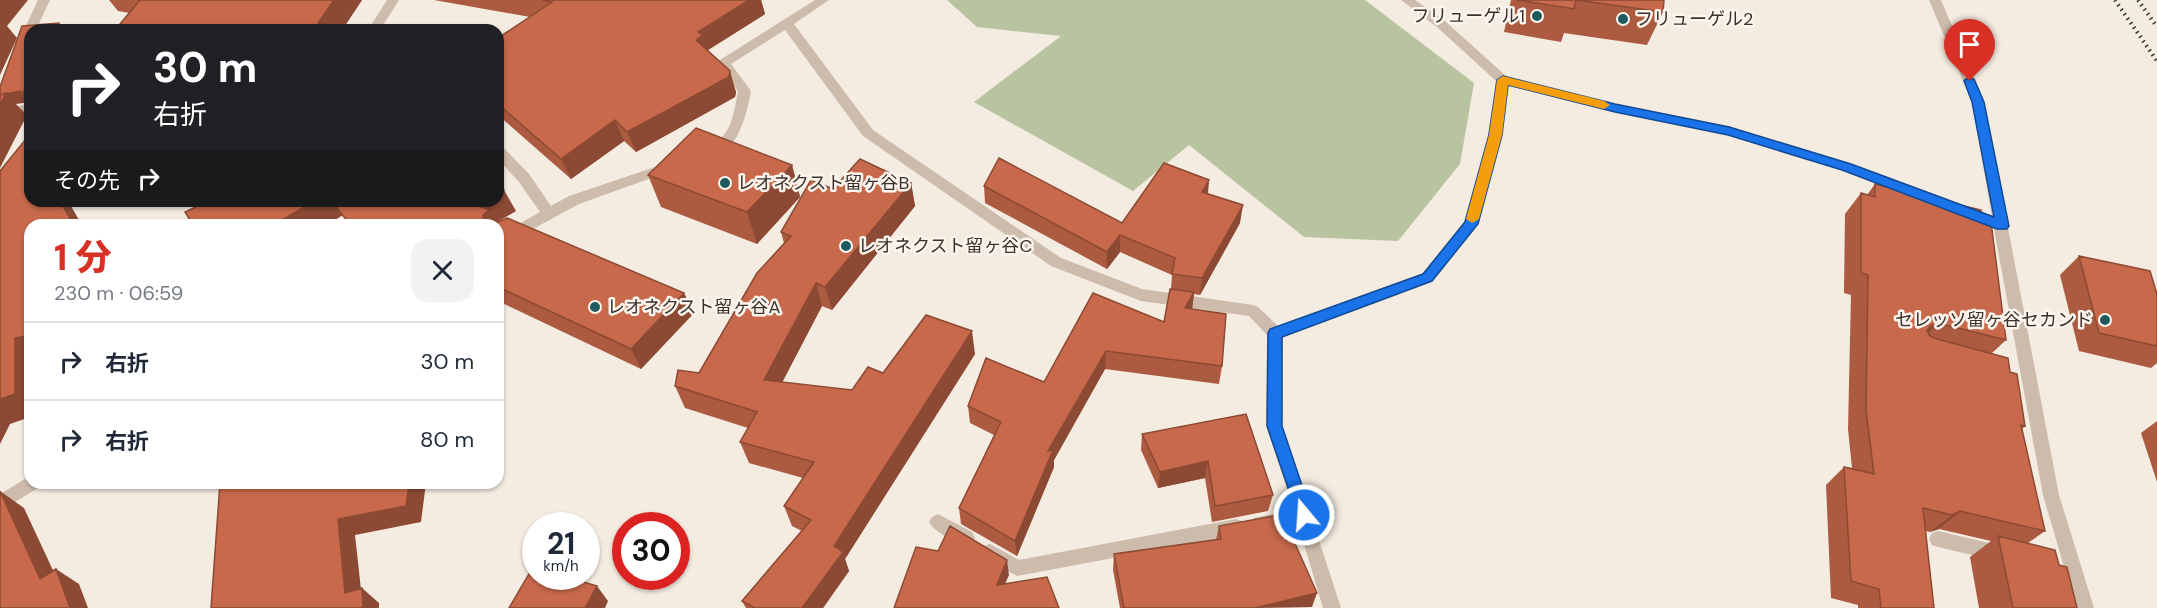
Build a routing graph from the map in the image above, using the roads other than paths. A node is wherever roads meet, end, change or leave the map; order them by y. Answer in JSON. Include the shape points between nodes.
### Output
{"nodes":[{"id":1,"x":44,"y":0,"type":"edge"},
{"id":2,"x":393,"y":0,"type":"edge"},
{"id":3,"x":823,"y":0,"type":"edge"},
{"id":4,"x":1407,"y":0,"type":"edge"},
{"id":5,"x":1935,"y":0,"type":"edge"},
{"id":6,"x":786,"y":22,"type":"junction"},
{"id":7,"x":32,"y":24,"type":"edge"},
{"id":8,"x":378,"y":24,"type":"edge"},
{"id":9,"x":1503,"y":80,"type":"junction"},
{"id":10,"x":24,"y":109,"type":"edge"},
{"id":11,"x":0,"y":114,"type":"edge"},
{"id":12,"x":504,"y":156,"type":"edge"},
{"id":13,"x":697,"y":156,"type":"edge"},
{"id":14,"x":677,"y":164,"type":"edge"},
{"id":15,"x":549,"y":214,"type":"junction"},
{"id":16,"x":2002,"y":226,"type":"junction"},
{"id":17,"x":504,"y":240,"type":"edge"},
{"id":18,"x":1275,"y":333,"type":"junction"},
{"id":19,"x":2007,"y":374,"type":"edge"},
{"id":20,"x":2030,"y":380,"type":"junction"},
{"id":21,"x":24,"y":488,"type":"edge"},
{"id":22,"x":0,"y":503,"type":"edge"},
{"id":23,"x":1304,"y":515,"type":"junction"},
{"id":24,"x":938,"y":522,"type":"dead end"},
{"id":25,"x":1938,"y":539,"type":"dead end"},
{"id":26,"x":2017,"y":558,"type":"edge"},
{"id":27,"x":2051,"y":566,"type":"edge"},
{"id":28,"x":2074,"y":572,"type":"junction"},
{"id":29,"x":1332,"y":608,"type":"edge"},
{"id":30,"x":2085,"y":608,"type":"edge"}],
"edges":[{"from":1,"to":7,"type":"street"},
{"from":2,"to":8,"type":"street"},
{"from":3,"to":6,"type":"street"},
{"from":4,"to":9,"type":"street","via":[[1441,24]]},
{"from":5,"to":16,"type":"street","via":[[1978,102]]},
{"from":6,"to":13,"type":"street","via":[[724,63],[745,91],[738,126],[717,149]]},
{"from":6,"to":18,"type":"street","via":[[868,133],[1056,262],[1141,295],[1253,311]]},
{"from":9,"to":16,"type":"street","via":[[1729,131],[1847,167]]},
{"from":9,"to":18,"type":"street","via":[[1496,135],[1471,224],[1428,278]]},
{"from":10,"to":11,"type":"street"},
{"from":12,"to":15,"type":"street"},
{"from":14,"to":15,"type":"street","via":[[574,200]]},
{"from":15,"to":17,"type":"street"},
{"from":16,"to":20,"type":"street"},
{"from":18,"to":23,"type":"street","via":[[1275,426]]},
{"from":19,"to":20,"type":"street"},
{"from":20,"to":28,"type":"street","via":[[2051,495]]},
{"from":21,"to":22,"type":"street"},
{"from":23,"to":24,"type":"street","via":[[1017,568]]},
{"from":23,"to":29,"type":"street"},
{"from":25,"to":26,"type":"street"},
{"from":27,"to":28,"type":"street"},
{"from":28,"to":30,"type":"street"}]}
